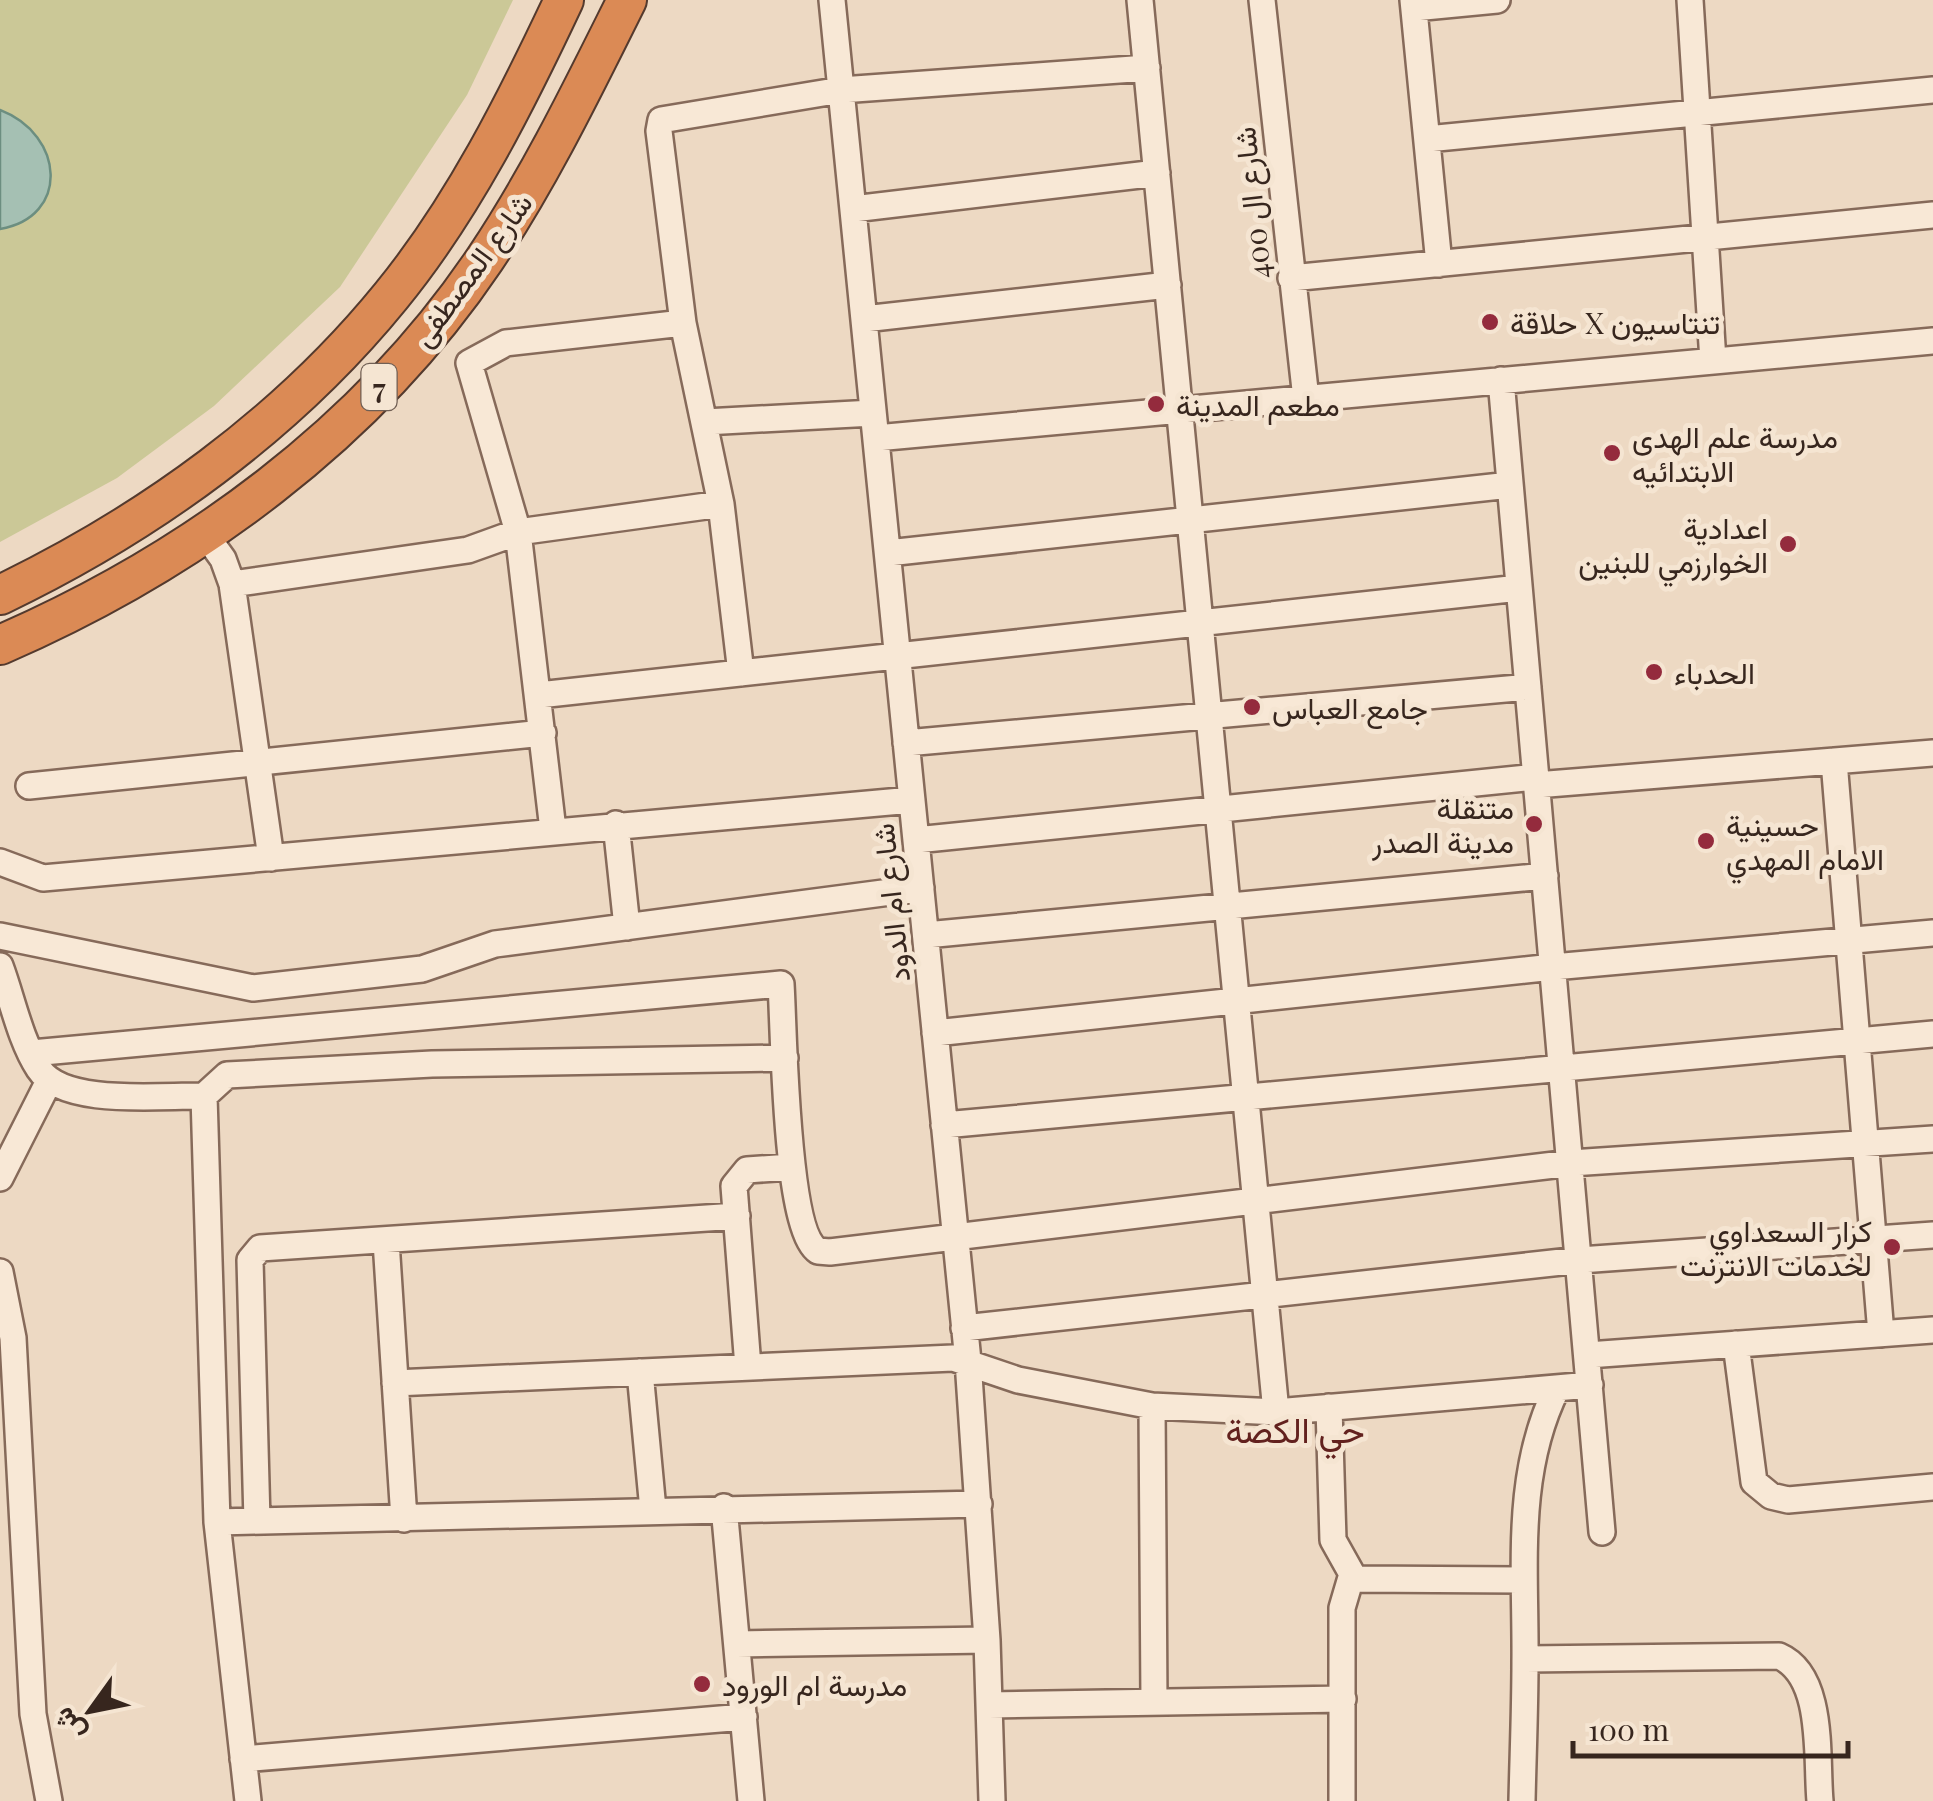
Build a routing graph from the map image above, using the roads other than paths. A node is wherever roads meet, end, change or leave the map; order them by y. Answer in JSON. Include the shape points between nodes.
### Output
{"nodes":[{"id":1,"x":564,"y":0,"type":"edge"},
{"id":2,"x":627,"y":0,"type":"edge"},
{"id":3,"x":832,"y":0,"type":"edge"},
{"id":4,"x":1140,"y":0,"type":"edge"},
{"id":5,"x":1262,"y":0,"type":"edge"},
{"id":6,"x":1497,"y":0,"type":"edge"},
{"id":7,"x":1690,"y":0,"type":"edge"},
{"id":8,"x":1414,"y":4,"type":"edge"},
{"id":9,"x":1147,"y":68,"type":"junction"},
{"id":10,"x":841,"y":90,"type":"junction"},
{"id":11,"x":1933,"y":90,"type":"edge"},
{"id":12,"x":1698,"y":113,"type":"junction"},
{"id":13,"x":1427,"y":139,"type":"junction"},
{"id":14,"x":1157,"y":173,"type":"junction"},
{"id":15,"x":853,"y":209,"type":"junction"},
{"id":16,"x":1933,"y":215,"type":"edge"},
{"id":17,"x":1705,"y":237,"type":"junction"},
{"id":18,"x":1439,"y":264,"type":"junction"},
{"id":19,"x":1291,"y":278,"type":"junction"},
{"id":20,"x":1168,"y":285,"type":"junction"},
{"id":21,"x":864,"y":319,"type":"junction"},
{"id":22,"x":683,"y":324,"type":"junction"},
{"id":23,"x":432,"y":328,"type":"junction"},
{"id":24,"x":1933,"y":341,"type":"edge"},
{"id":25,"x":1712,"y":361,"type":"junction"},
{"id":26,"x":468,"y":362,"type":"junction"},
{"id":27,"x":1501,"y":380,"type":"junction"},
{"id":28,"x":1306,"y":399,"type":"junction"},
{"id":29,"x":1180,"y":410,"type":"junction"},
{"id":30,"x":706,"y":422,"type":"junction"},
{"id":31,"x":875,"y":426,"type":"junction"},
{"id":32,"x":1510,"y":485,"type":"junction"},
{"id":33,"x":721,"y":504,"type":"junction"},
{"id":34,"x":1190,"y":520,"type":"junction"},
{"id":35,"x":518,"y":532,"type":"junction"},
{"id":36,"x":205,"y":534,"type":"junction"},
{"id":37,"x":888,"y":554,"type":"junction"},
{"id":38,"x":232,"y":584,"type":"junction"},
{"id":39,"x":1519,"y":588,"type":"junction"},
{"id":40,"x":0,"y":594,"type":"edge"},
{"id":41,"x":1200,"y":623,"type":"junction"},
{"id":42,"x":0,"y":645,"type":"edge"},
{"id":43,"x":898,"y":656,"type":"junction"},
{"id":44,"x":742,"y":673,"type":"junction"},
{"id":45,"x":1528,"y":688,"type":"junction"},
{"id":46,"x":539,"y":695,"type":"junction"},
{"id":47,"x":1209,"y":716,"type":"junction"},
{"id":48,"x":543,"y":733,"type":"junction"},
{"id":49,"x":906,"y":743,"type":"junction"},
{"id":50,"x":1933,"y":754,"type":"edge"},
{"id":51,"x":1834,"y":761,"type":"junction"},
{"id":52,"x":257,"y":762,"type":"junction"},
{"id":53,"x":1536,"y":781,"type":"junction"},
{"id":54,"x":28,"y":786,"type":"dead end"},
{"id":55,"x":912,"y":800,"type":"junction"},
{"id":56,"x":1218,"y":809,"type":"junction"},
{"id":57,"x":616,"y":824,"type":"junction"},
{"id":58,"x":553,"y":830,"type":"junction"},
{"id":59,"x":916,"y":840,"type":"junction"},
{"id":60,"x":271,"y":858,"type":"junction"},
{"id":61,"x":0,"y":862,"type":"edge"},
{"id":62,"x":1544,"y":876,"type":"junction"},
{"id":63,"x":921,"y":888,"type":"junction"},
{"id":64,"x":1227,"y":906,"type":"junction"},
{"id":65,"x":627,"y":928,"type":"junction"},
{"id":66,"x":1933,"y":933,"type":"edge"},
{"id":67,"x":926,"y":935,"type":"junction"},
{"id":68,"x":0,"y":936,"type":"edge"},
{"id":69,"x":1849,"y":940,"type":"junction"},
{"id":70,"x":0,"y":966,"type":"edge"},
{"id":71,"x":1553,"y":967,"type":"junction"},
{"id":72,"x":1236,"y":1001,"type":"junction"},
{"id":73,"x":935,"y":1034,"type":"junction"},
{"id":74,"x":1933,"y":1034,"type":"edge"},
{"id":75,"x":1857,"y":1041,"type":"junction"},
{"id":76,"x":32,"y":1053,"type":"junction"},
{"id":77,"x":785,"y":1058,"type":"junction"},
{"id":78,"x":1562,"y":1066,"type":"junction"},
{"id":79,"x":49,"y":1081,"type":"junction"},
{"id":80,"x":204,"y":1096,"type":"junction"},
{"id":81,"x":1246,"y":1096,"type":"junction"},
{"id":82,"x":944,"y":1125,"type":"junction"},
{"id":83,"x":1933,"y":1138,"type":"edge"},
{"id":84,"x":1866,"y":1143,"type":"junction"},
{"id":85,"x":1571,"y":1162,"type":"junction"},
{"id":86,"x":791,"y":1167,"type":"junction"},
{"id":87,"x":0,"y":1178,"type":"edge"},
{"id":88,"x":1255,"y":1202,"type":"junction"},
{"id":89,"x":737,"y":1216,"type":"junction"},
{"id":90,"x":1933,"y":1234,"type":"edge"},
{"id":91,"x":956,"y":1238,"type":"junction"},
{"id":92,"x":1874,"y":1239,"type":"junction"},
{"id":93,"x":386,"y":1241,"type":"junction"},
{"id":94,"x":1580,"y":1260,"type":"junction"},
{"id":95,"x":0,"y":1272,"type":"edge"},
{"id":96,"x":1264,"y":1295,"type":"junction"},
{"id":97,"x":964,"y":1328,"type":"junction"},
{"id":98,"x":1933,"y":1330,"type":"edge"},
{"id":99,"x":1882,"y":1334,"type":"junction"},
{"id":100,"x":1736,"y":1344,"type":"junction"},
{"id":101,"x":1588,"y":1355,"type":"junction"},
{"id":102,"x":968,"y":1361,"type":"junction"},
{"id":103,"x":748,"y":1367,"type":"junction"},
{"id":104,"x":640,"y":1372,"type":"junction"},
{"id":105,"x":395,"y":1383,"type":"junction"},
{"id":106,"x":1590,"y":1386,"type":"junction"},
{"id":107,"x":1556,"y":1388,"type":"junction"},
{"id":108,"x":1152,"y":1406,"type":"junction"},
{"id":109,"x":1330,"y":1407,"type":"junction"},
{"id":110,"x":1276,"y":1412,"type":"junction"},
{"id":111,"x":1933,"y":1487,"type":"edge"},
{"id":112,"x":979,"y":1504,"type":"junction"},
{"id":113,"x":724,"y":1507,"type":"junction"},
{"id":114,"x":653,"y":1510,"type":"junction"},
{"id":115,"x":404,"y":1519,"type":"junction"},
{"id":116,"x":257,"y":1521,"type":"junction"},
{"id":117,"x":217,"y":1522,"type":"junction"},
{"id":118,"x":1602,"y":1532,"type":"dead end"},
{"id":119,"x":1352,"y":1579,"type":"junction"},
{"id":120,"x":1522,"y":1580,"type":"junction"},
{"id":121,"x":988,"y":1640,"type":"junction"},
{"id":122,"x":737,"y":1644,"type":"junction"},
{"id":123,"x":1526,"y":1659,"type":"junction"},
{"id":124,"x":1342,"y":1699,"type":"junction"},
{"id":125,"x":1154,"y":1702,"type":"junction"},
{"id":126,"x":990,"y":1706,"type":"junction"},
{"id":127,"x":744,"y":1718,"type":"junction"},
{"id":128,"x":243,"y":1759,"type":"junction"},
{"id":129,"x":49,"y":1801,"type":"edge"},
{"id":130,"x":248,"y":1801,"type":"edge"},
{"id":131,"x":751,"y":1801,"type":"edge"},
{"id":132,"x":992,"y":1801,"type":"edge"},
{"id":133,"x":1342,"y":1801,"type":"edge"},
{"id":134,"x":1522,"y":1801,"type":"edge"},
{"id":135,"x":1820,"y":1801,"type":"edge"}],
"edges":[{"from":1,"to":40,"type":"highway","name":"شارع المصطفى","number":"7","via":[[439,230],[336,358],[170,498],[117,534]]},
{"from":2,"to":23,"type":"highway","name":"شارع المصطفى","number":"7","via":[[528,192]]},
{"from":3,"to":10,"type":"street","name":"شارع ام الدود"},
{"from":4,"to":9,"type":"street"},
{"from":5,"to":19,"type":"street","name":"شارع ال 400"},
{"from":6,"to":8,"type":"street"},
{"from":7,"to":12,"type":"street"},
{"from":8,"to":13,"type":"street"},
{"from":9,"to":10,"type":"street"},
{"from":9,"to":14,"type":"street"},
{"from":10,"to":15,"type":"street","name":"شارع ام الدود"},
{"from":10,"to":22,"type":"street","via":[[661,120]]},
{"from":11,"to":12,"type":"street"},
{"from":12,"to":13,"type":"street"},
{"from":12,"to":17,"type":"street"},
{"from":13,"to":18,"type":"street"},
{"from":14,"to":15,"type":"street"},
{"from":14,"to":20,"type":"street"},
{"from":15,"to":21,"type":"street","name":"شارع ام الدود"},
{"from":16,"to":17,"type":"street"},
{"from":17,"to":18,"type":"street"},
{"from":17,"to":25,"type":"street"},
{"from":18,"to":19,"type":"street"},
{"from":19,"to":28,"type":"street","name":"شارع ال 400"},
{"from":20,"to":21,"type":"street"},
{"from":20,"to":29,"type":"street"},
{"from":21,"to":31,"type":"street","name":"شارع ام الدود"},
{"from":22,"to":26,"type":"street","via":[[506,344]]},
{"from":22,"to":30,"type":"street"},
{"from":23,"to":26,"type":"street"},
{"from":23,"to":36,"type":"highway","name":"شارع المصطفى","number":"7","via":[[316,448]]},
{"from":24,"to":25,"type":"street"},
{"from":25,"to":27,"type":"street"},
{"from":26,"to":35,"type":"street"},
{"from":27,"to":28,"type":"street"},
{"from":27,"to":32,"type":"street"},
{"from":28,"to":29,"type":"street"},
{"from":29,"to":31,"type":"street"},
{"from":29,"to":34,"type":"street"},
{"from":30,"to":31,"type":"street"},
{"from":30,"to":33,"type":"street"},
{"from":31,"to":37,"type":"street","name":"شارع ام الدود"},
{"from":32,"to":34,"type":"street"},
{"from":32,"to":39,"type":"street"},
{"from":33,"to":35,"type":"street"},
{"from":33,"to":44,"type":"street"},
{"from":34,"to":37,"type":"street"},
{"from":34,"to":41,"type":"street"},
{"from":35,"to":38,"type":"street","via":[[468,550]]},
{"from":35,"to":46,"type":"street"},
{"from":36,"to":38,"type":"street"},
{"from":36,"to":42,"type":"highway","name":"شارع المصطفى","number":"7","via":[[76,611]]},
{"from":37,"to":43,"type":"street","name":"شارع ام الدود"},
{"from":38,"to":52,"type":"street"},
{"from":39,"to":41,"type":"street"},
{"from":39,"to":45,"type":"street"},
{"from":41,"to":43,"type":"street"},
{"from":41,"to":47,"type":"street"},
{"from":43,"to":44,"type":"street"},
{"from":43,"to":49,"type":"street","name":"شارع ام الدود"},
{"from":44,"to":46,"type":"street"},
{"from":45,"to":47,"type":"street"},
{"from":45,"to":53,"type":"street"},
{"from":46,"to":48,"type":"street"},
{"from":47,"to":49,"type":"street"},
{"from":47,"to":56,"type":"street"},
{"from":48,"to":52,"type":"street"},
{"from":48,"to":58,"type":"street"},
{"from":49,"to":55,"type":"street","name":"شارع ام الدود"},
{"from":50,"to":51,"type":"street"},
{"from":51,"to":53,"type":"street"},
{"from":51,"to":69,"type":"street"},
{"from":52,"to":54,"type":"street"},
{"from":52,"to":60,"type":"street"},
{"from":53,"to":56,"type":"street"},
{"from":53,"to":62,"type":"street"},
{"from":55,"to":57,"type":"street"},
{"from":55,"to":59,"type":"street","name":"شارع ام الدود"},
{"from":56,"to":59,"type":"street"},
{"from":56,"to":64,"type":"street"},
{"from":57,"to":58,"type":"street"},
{"from":57,"to":65,"type":"street"},
{"from":58,"to":60,"type":"street"},
{"from":59,"to":63,"type":"street","name":"شارع ام الدود"},
{"from":60,"to":61,"type":"street","via":[[43,878]]},
{"from":62,"to":64,"type":"street"},
{"from":62,"to":71,"type":"street"},
{"from":63,"to":65,"type":"street"},
{"from":63,"to":67,"type":"street","name":"شارع ام الدود"},
{"from":64,"to":67,"type":"street"},
{"from":64,"to":72,"type":"street"},
{"from":65,"to":68,"type":"street","via":[[494,944],[422,969],[254,988]]},
{"from":66,"to":69,"type":"street"},
{"from":67,"to":73,"type":"street","name":"شارع ام الدود"},
{"from":69,"to":71,"type":"street"},
{"from":69,"to":75,"type":"street"},
{"from":70,"to":76,"type":"street"},
{"from":71,"to":72,"type":"street"},
{"from":71,"to":78,"type":"street"},
{"from":72,"to":73,"type":"street"},
{"from":72,"to":81,"type":"street"},
{"from":73,"to":82,"type":"street","name":"شارع ام الدود"},
{"from":74,"to":75,"type":"street"},
{"from":75,"to":78,"type":"street"},
{"from":75,"to":84,"type":"street"},
{"from":76,"to":77,"type":"street","via":[[781,984]]},
{"from":76,"to":79,"type":"street"},
{"from":77,"to":80,"type":"street","via":[[227,1075]]},
{"from":77,"to":86,"type":"street"},
{"from":78,"to":81,"type":"street"},
{"from":78,"to":85,"type":"street"},
{"from":79,"to":80,"type":"street","via":[[79,1094]]},
{"from":79,"to":87,"type":"street"},
{"from":80,"to":117,"type":"street"},
{"from":81,"to":82,"type":"street"},
{"from":81,"to":88,"type":"street"},
{"from":82,"to":91,"type":"street","name":"شارع ام الدود"},
{"from":83,"to":84,"type":"street"},
{"from":84,"to":85,"type":"street"},
{"from":84,"to":92,"type":"street"},
{"from":85,"to":88,"type":"street"},
{"from":85,"to":94,"type":"street"},
{"from":86,"to":89,"type":"street","via":[[742,1173],[734,1186]]},
{"from":86,"to":91,"type":"street","via":[[804,1238],[818,1251]]},
{"from":88,"to":91,"type":"street"},
{"from":88,"to":96,"type":"street"},
{"from":89,"to":93,"type":"street"},
{"from":89,"to":103,"type":"street"},
{"from":90,"to":92,"type":"street"},
{"from":91,"to":97,"type":"street","name":"شارع ام الدود"},
{"from":92,"to":94,"type":"street"},
{"from":92,"to":99,"type":"street"},
{"from":93,"to":105,"type":"street"},
{"from":93,"to":116,"type":"street","via":[[267,1246],[252,1256]]},
{"from":94,"to":96,"type":"street"},
{"from":94,"to":101,"type":"street"},
{"from":95,"to":129,"type":"street","via":[[14,1338],[33,1714]]},
{"from":96,"to":97,"type":"street"},
{"from":96,"to":110,"type":"street"},
{"from":97,"to":102,"type":"street","name":"شارع ام الدود"},
{"from":98,"to":99,"type":"street"},
{"from":99,"to":100,"type":"street"},
{"from":100,"to":101,"type":"street"},
{"from":100,"to":111,"type":"street","via":[[1754,1482],[1765,1493],[1788,1500]]},
{"from":101,"to":106,"type":"street"},
{"from":102,"to":103,"type":"street"},
{"from":102,"to":108,"type":"street","via":[[1018,1380]]},
{"from":102,"to":112,"type":"street","name":"شارع ام الدود"},
{"from":103,"to":104,"type":"street"},
{"from":104,"to":105,"type":"street"},
{"from":104,"to":114,"type":"street"},
{"from":105,"to":115,"type":"street"},
{"from":106,"to":107,"type":"street"},
{"from":106,"to":118,"type":"street"},
{"from":107,"to":109,"type":"street"},
{"from":107,"to":120,"type":"street","via":[[1534,1446]]},
{"from":108,"to":110,"type":"street"},
{"from":108,"to":125,"type":"street"},
{"from":109,"to":110,"type":"street"},
{"from":109,"to":119,"type":"street","via":[[1333,1540]]},
{"from":112,"to":113,"type":"street"},
{"from":112,"to":121,"type":"street","name":"شارع ام الدود"},
{"from":113,"to":114,"type":"street"},
{"from":113,"to":122,"type":"street"},
{"from":114,"to":115,"type":"street"},
{"from":115,"to":116,"type":"street"},
{"from":116,"to":117,"type":"street"},
{"from":117,"to":128,"type":"street"},
{"from":119,"to":120,"type":"street"},
{"from":119,"to":124,"type":"street","via":[[1342,1608]]},
{"from":120,"to":123,"type":"street"},
{"from":121,"to":122,"type":"street"},
{"from":121,"to":126,"type":"street","name":"شارع ام الدود"},
{"from":122,"to":127,"type":"street"},
{"from":123,"to":134,"type":"street"},
{"from":123,"to":135,"type":"street","via":[[1779,1656],[1794,1662],[1811,1701]]},
{"from":124,"to":125,"type":"street"},
{"from":124,"to":133,"type":"street"},
{"from":125,"to":126,"type":"street"},
{"from":126,"to":132,"type":"street","name":"شارع ام الدود"},
{"from":127,"to":128,"type":"street"},
{"from":127,"to":131,"type":"street"},
{"from":128,"to":130,"type":"street"}]}
